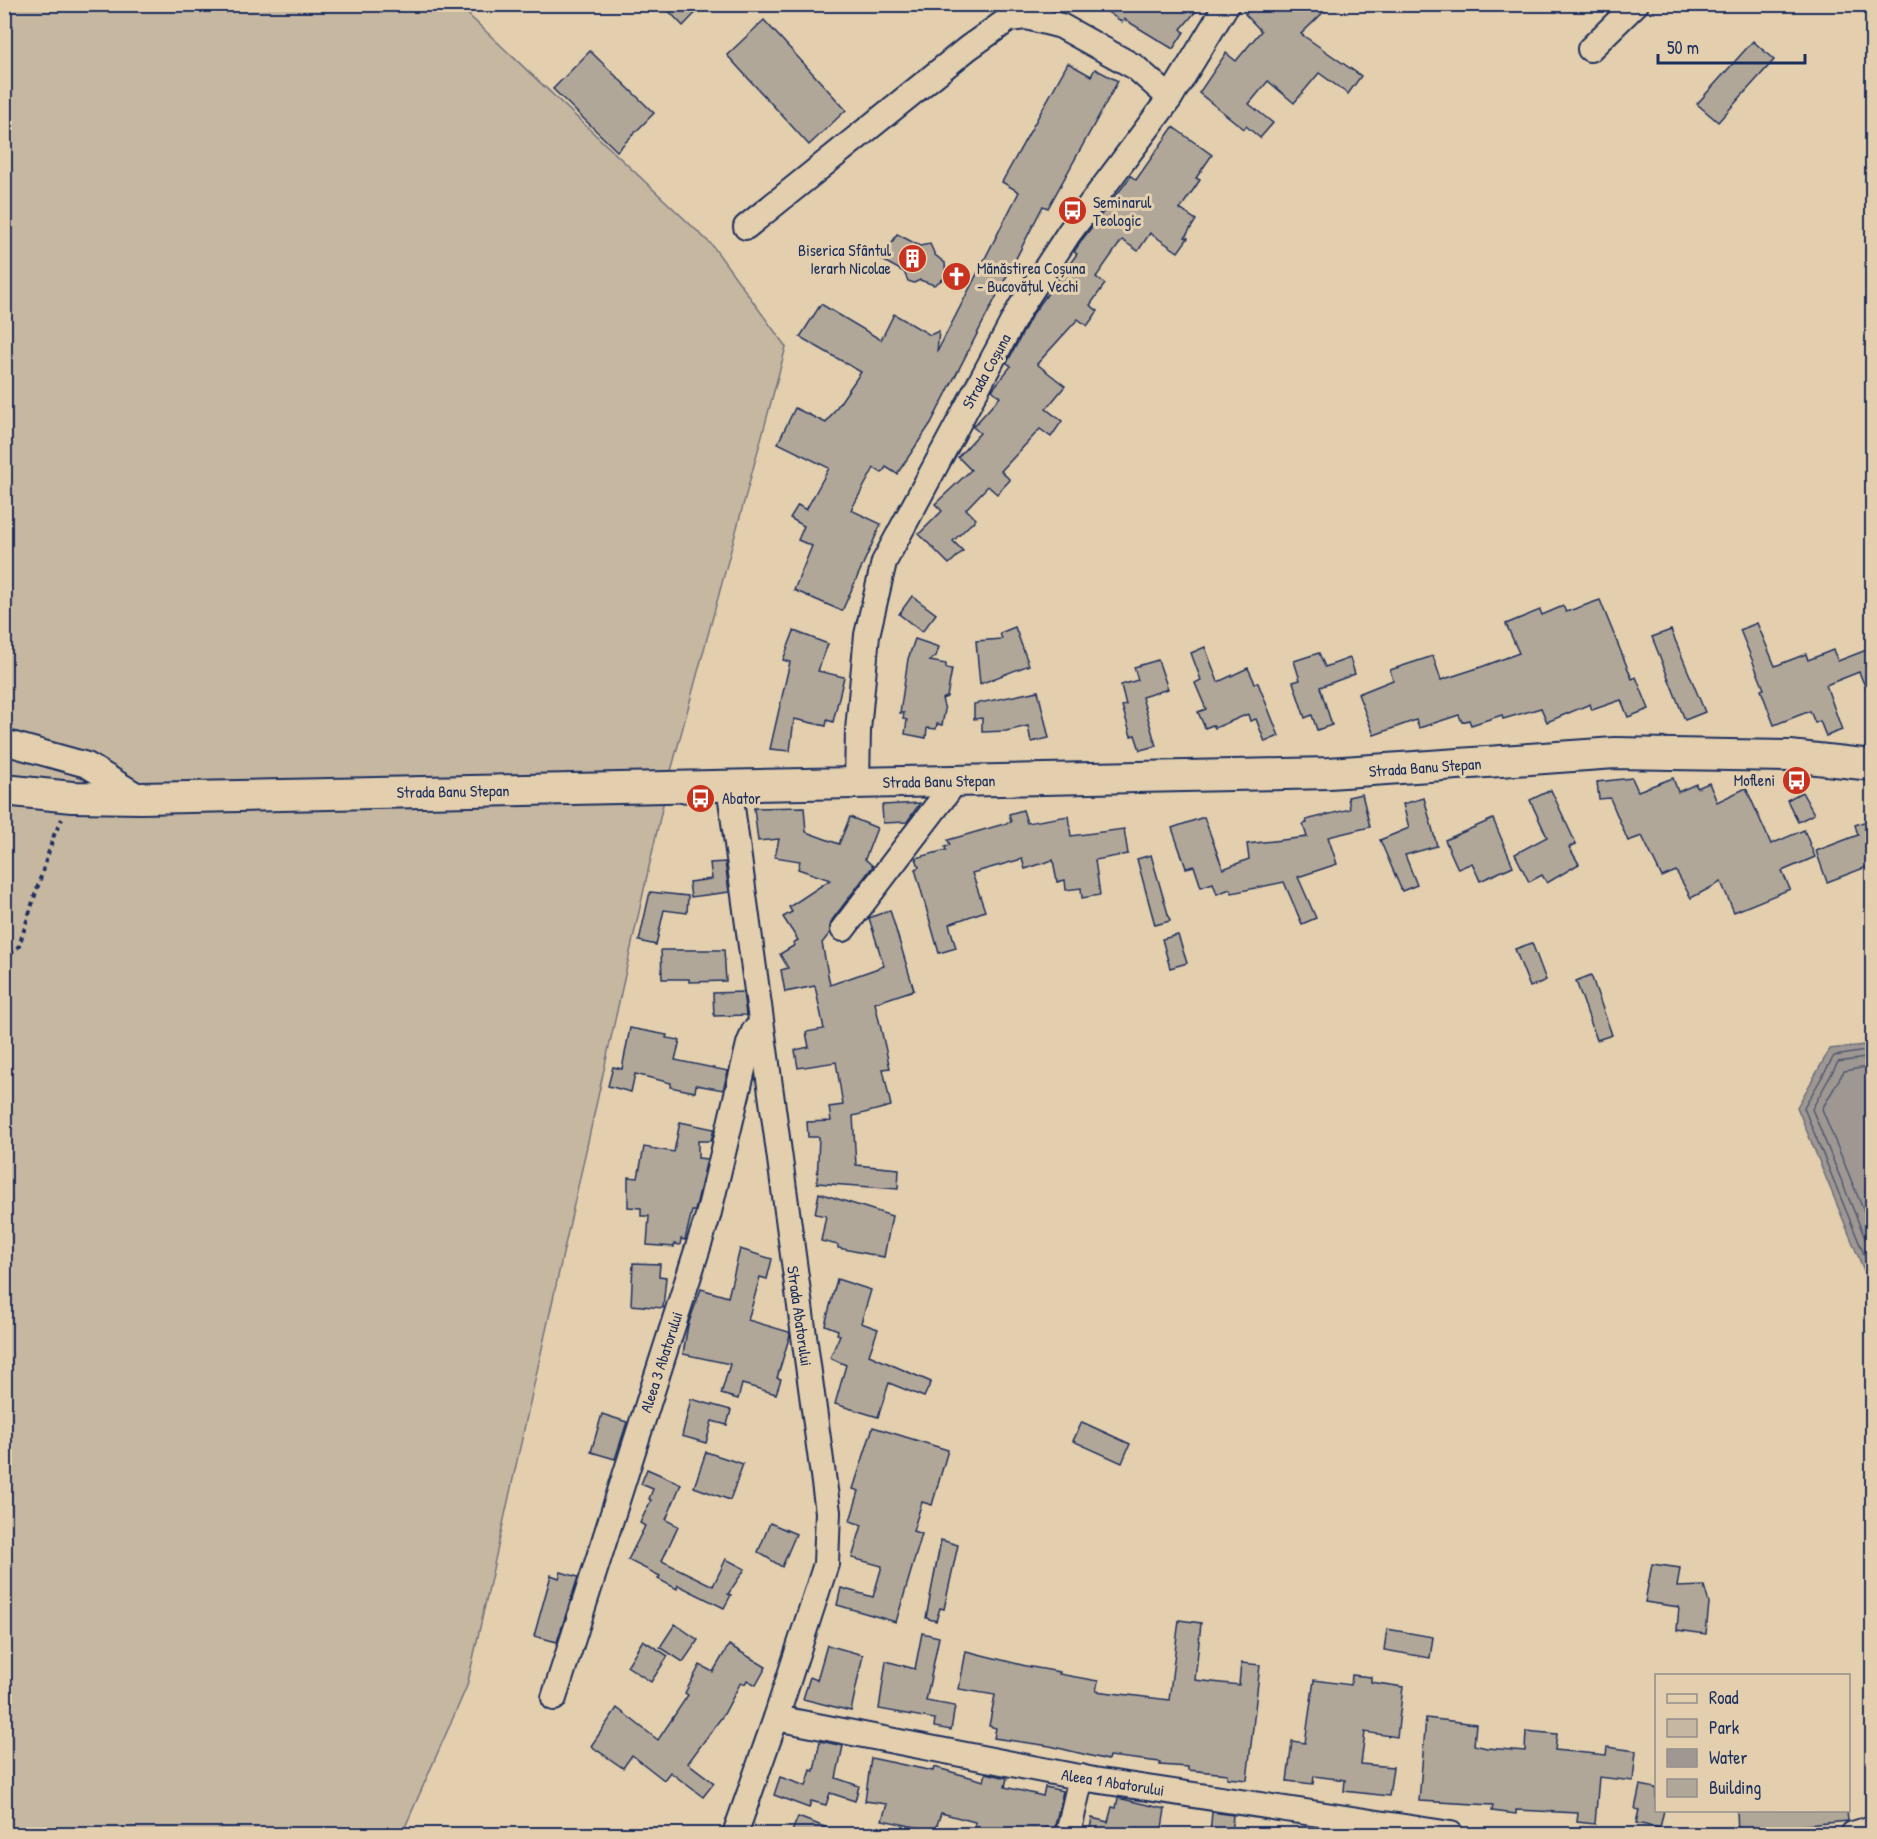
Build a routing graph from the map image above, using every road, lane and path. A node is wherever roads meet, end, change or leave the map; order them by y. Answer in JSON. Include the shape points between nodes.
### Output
{"nodes":[{"id":1,"x":1227,"y":4,"type":"edge"},
{"id":2,"x":1636,"y":4,"type":"edge"},
{"id":3,"x":1590,"y":49,"type":"dead end"},
{"id":4,"x":1170,"y":98,"type":"junction"},
{"id":5,"x":746,"y":227,"type":"dead end"},
{"id":6,"x":4,"y":742,"type":"edge"},
{"id":7,"x":1872,"y":765,"type":"edge"},
{"id":8,"x":956,"y":781,"type":"junction"},
{"id":9,"x":857,"y":783,"type":"junction"},
{"id":10,"x":729,"y":785,"type":"junction"},
{"id":11,"x":4,"y":790,"type":"edge"},
{"id":12,"x":72,"y":797,"type":"junction"},
{"id":13,"x":141,"y":798,"type":"junction"},
{"id":14,"x":843,"y":929,"type":"dead end"},
{"id":15,"x":4,"y":961,"type":"edge"},
{"id":16,"x":761,"y":1025,"type":"junction"},
{"id":17,"x":554,"y":1698,"type":"dead end"},
{"id":18,"x":776,"y":1718,"type":"junction"},
{"id":19,"x":1082,"y":1777,"type":"junction"},
{"id":20,"x":1872,"y":1828,"type":"edge"},
{"id":21,"x":735,"y":1834,"type":"edge"},
{"id":22,"x":1068,"y":1834,"type":"edge"},
{"id":23,"x":1451,"y":1834,"type":"edge"},
{"id":24,"x":1854,"y":1834,"type":"edge"}],
"edges":[{"from":1,"to":4,"type":"street","name":"Strada Coșuna"},
{"from":2,"to":3,"type":"street"},
{"from":4,"to":5,"type":"street","via":[[1135,67],[1060,26],[1026,17],[1009,19]]},
{"from":4,"to":9,"type":"street","name":"Strada Coșuna","via":[[1069,233],[1020,308],[884,562],[867,635]]},
{"from":6,"to":13,"type":"street","via":[[87,765]]},
{"from":7,"to":8,"type":"main road","name":"Strada Banu Stepan","via":[[1790,756],[1615,753],[1329,774]]},
{"from":8,"to":9,"type":"main road","name":"Strada Banu Stepan"},
{"from":8,"to":14,"type":"street"},
{"from":9,"to":10,"type":"main road","name":"Strada Banu Stepan"},
{"from":10,"to":13,"type":"main road","name":"Strada Banu Stepan"},
{"from":10,"to":16,"type":"street","name":"Strada Abatorului"},
{"from":11,"to":12,"type":"main road","name":"Strada Banu Stepan"},
{"from":12,"to":13,"type":"main road","name":"Strada Banu Stepan"},
{"from":12,"to":15,"type":"path","via":[[54,836],[19,946]]},
{"from":16,"to":17,"type":"street","name":"Aleea 3 Abatorului","via":[[749,1044],[708,1216]]},
{"from":16,"to":18,"type":"street","name":"Strada Abatorului","via":[[828,1512],[826,1564]]},
{"from":18,"to":19,"type":"street","name":"Aleea 1 Abatorului"},
{"from":18,"to":21,"type":"street","name":"Strada Abatorului"},
{"from":19,"to":22,"type":"street"},
{"from":19,"to":23,"type":"street","name":"Aleea 1 Abatorului"},
{"from":20,"to":24,"type":"street"}]}
